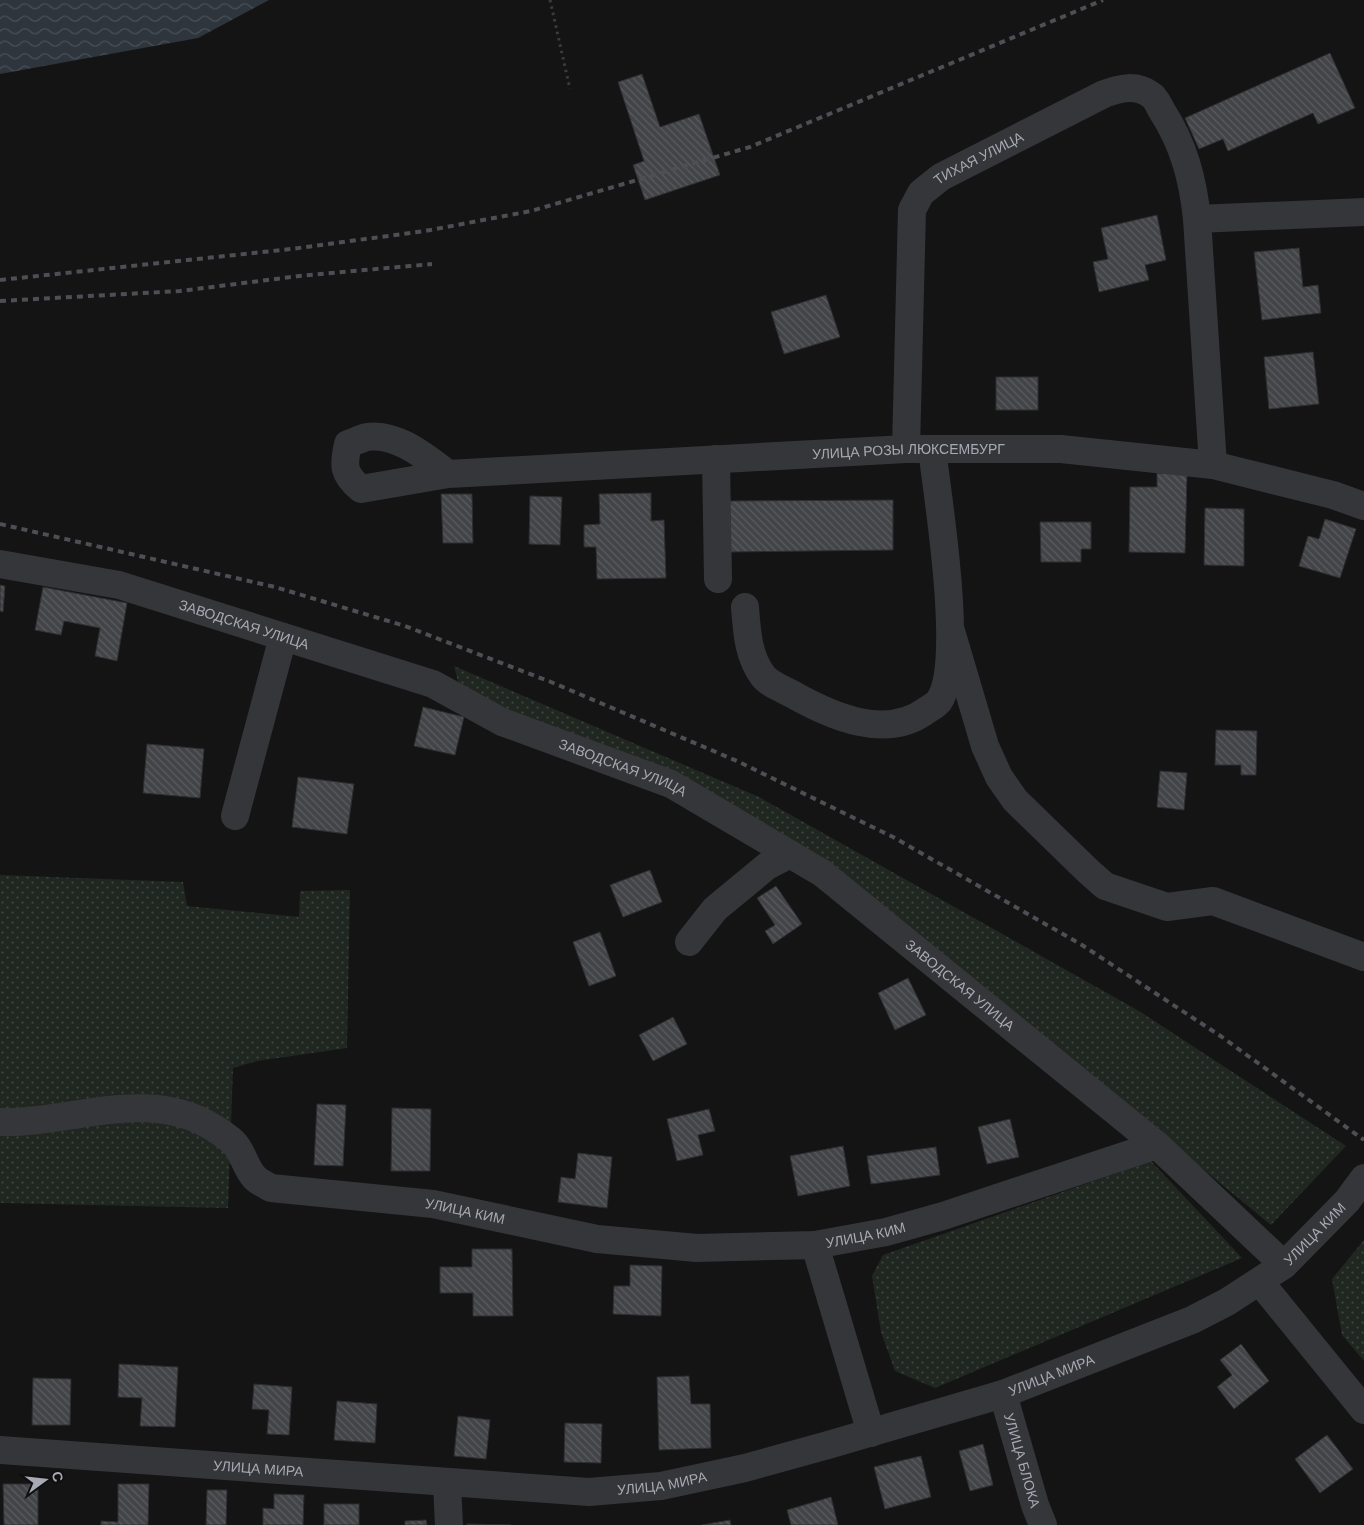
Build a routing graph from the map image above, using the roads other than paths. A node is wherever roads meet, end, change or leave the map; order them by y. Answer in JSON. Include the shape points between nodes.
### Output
{"nodes":[{"id":1,"x":1364,"y":212,"type":"edge"},
{"id":2,"x":1197,"y":220,"type":"junction"},
{"id":3,"x":919,"y":449,"type":"junction"},
{"id":4,"x":716,"y":460,"type":"junction"},
{"id":5,"x":1213,"y":465,"type":"junction"},
{"id":6,"x":448,"y":474,"type":"dead end"},
{"id":7,"x":1364,"y":506,"type":"edge"},
{"id":8,"x":0,"y":564,"type":"edge"},
{"id":9,"x":718,"y":579,"type":"dead end"},
{"id":10,"x":745,"y":608,"type":"dead end"},
{"id":11,"x":951,"y":631,"type":"junction"},
{"id":12,"x":283,"y":637,"type":"junction"},
{"id":13,"x":235,"y":816,"type":"dead end"},
{"id":14,"x":790,"y":854,"type":"junction"},
{"id":15,"x":689,"y":942,"type":"dead end"},
{"id":16,"x":1364,"y":957,"type":"edge"},
{"id":17,"x":0,"y":1122,"type":"edge"},
{"id":18,"x":1157,"y":1145,"type":"junction"},
{"id":19,"x":1364,"y":1178,"type":"edge"},
{"id":20,"x":815,"y":1245,"type":"junction"},
{"id":21,"x":1284,"y":1265,"type":"junction"},
{"id":22,"x":1260,"y":1282,"type":"junction"},
{"id":23,"x":1003,"y":1394,"type":"junction"},
{"id":24,"x":1364,"y":1410,"type":"edge"},
{"id":25,"x":871,"y":1433,"type":"junction"},
{"id":26,"x":0,"y":1450,"type":"edge"},
{"id":27,"x":447,"y":1484,"type":"junction"},
{"id":28,"x":449,"y":1525,"type":"edge"},
{"id":29,"x":1043,"y":1525,"type":"edge"}],
"edges":[{"from":1,"to":2,"type":"street"},
{"from":2,"to":3,"type":"street","name":"ТИХАЯ УЛИЦА","via":[[1194,187],[1178,139],[1153,96],[1139,89],[1121,87],[1104,94],[941,176],[921,193],[912,210]]},
{"from":2,"to":5,"type":"street","name":"ТИХАЯ УЛИЦА"},
{"from":3,"to":4,"type":"street","name":"УЛИЦА РОЗЫ ЛЮКСЕМБУРГ"},
{"from":3,"to":5,"type":"street","name":"УЛИЦА РОЗЫ ЛЮКСЕМБУРГ","via":[[1061,449]]},
{"from":3,"to":11,"type":"street","name":"ТИХАЯ УЛИЦА"},
{"from":4,"to":6,"type":"street","name":"УЛИЦА РОЗЫ ЛЮКСЕМБУРГ"},
{"from":4,"to":9,"type":"street"},
{"from":5,"to":7,"type":"street","name":"УЛИЦА РОЗЫ ЛЮКСЕМБУРГ"},
{"from":8,"to":12,"type":"street","name":"ЗАВОДСКАЯ УЛИЦА","via":[[119,585]]},
{"from":10,"to":11,"type":"street","via":[[752,654],[765,678],[822,711],[862,723],[889,724],[917,718],[939,701],[948,674]]},
{"from":11,"to":16,"type":"street","via":[[985,746],[999,777],[1015,800],[1105,886],[1167,907],[1213,901]]},
{"from":12,"to":13,"type":"street"},
{"from":12,"to":14,"type":"street","name":"ЗАВОДСКАЯ УЛИЦА","via":[[433,684],[502,722],[671,784]]},
{"from":14,"to":15,"type":"street","via":[[768,866],[715,909]]},
{"from":14,"to":18,"type":"street","name":"ЗАВОДСКАЯ УЛИЦА","via":[[822,873]]},
{"from":17,"to":20,"type":"street","name":"УЛИЦА КИМ","via":[[23,1123],[126,1108],[154,1108],[189,1115],[214,1128],[234,1142],[255,1178],[271,1188],[433,1204],[597,1239],[697,1248]]},
{"from":18,"to":20,"type":"street","name":"УЛИЦА КИМ","via":[[943,1216],[886,1232]]},
{"from":18,"to":21,"type":"street","name":"УЛИЦА КИМ"},
{"from":19,"to":21,"type":"street","name":"УЛИЦА КИМ","via":[[1348,1201]]},
{"from":20,"to":25,"type":"street"},
{"from":21,"to":22,"type":"street","name":"УЛИЦА МИРА"},
{"from":22,"to":23,"type":"street","name":"УЛИЦА МИРА","via":[[1192,1320]]},
{"from":22,"to":24,"type":"street"},
{"from":23,"to":25,"type":"street","name":"УЛИЦА МИРА"},
{"from":23,"to":29,"type":"street","name":"УЛИЦА БЛОКА"},
{"from":25,"to":27,"type":"street","name":"УЛИЦА МИРА","via":[[745,1468],[626,1491]]},
{"from":26,"to":27,"type":"street","name":"УЛИЦА МИРА"},
{"from":27,"to":28,"type":"street"}]}
